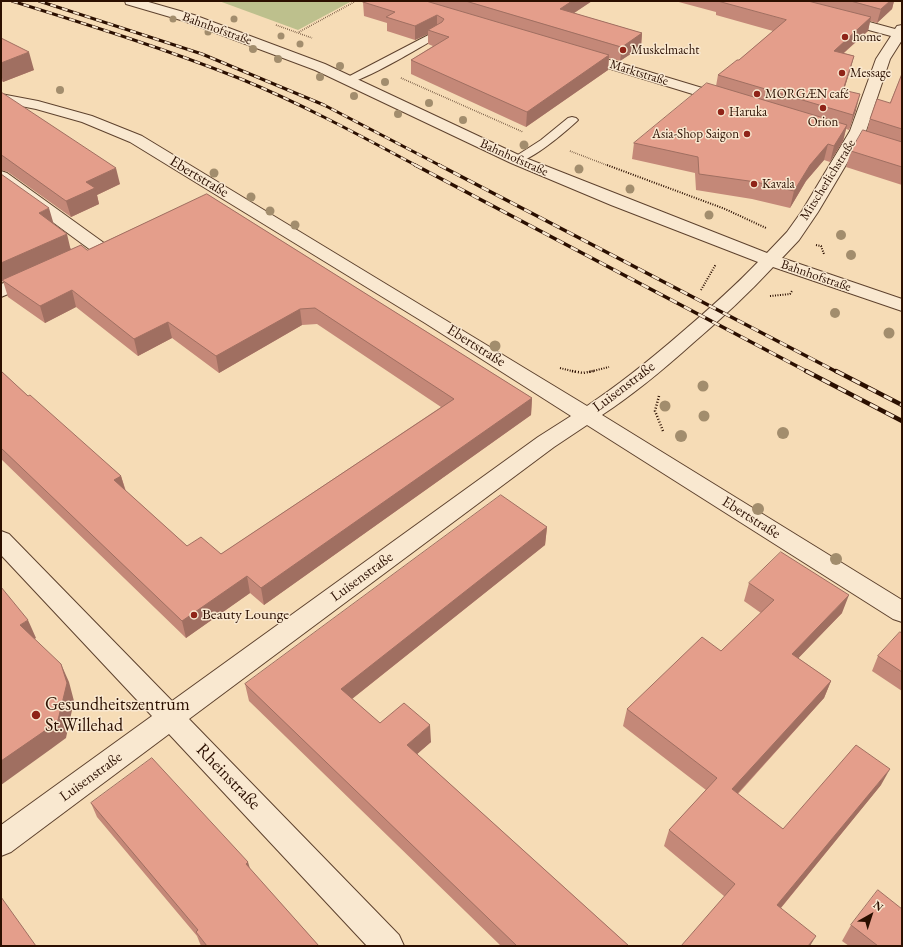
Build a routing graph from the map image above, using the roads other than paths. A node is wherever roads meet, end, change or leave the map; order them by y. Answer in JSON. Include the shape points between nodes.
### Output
{"nodes":[{"id":1,"x":131,"y":1,"type":"edge"},
{"id":2,"x":827,"y":15,"type":"edge"},
{"id":3,"x":901,"y":32,"type":"edge"},
{"id":4,"x":438,"y":33,"type":"edge"},
{"id":5,"x":567,"y":51,"type":"edge"},
{"id":6,"x":348,"y":81,"type":"junction"},
{"id":7,"x":1,"y":98,"type":"edge"},
{"id":8,"x":743,"y":104,"type":"edge"},
{"id":9,"x":572,"y":120,"type":"dead end"},
{"id":10,"x":517,"y":160,"type":"junction"},
{"id":11,"x":1,"y":176,"type":"edge"},
{"id":12,"x":221,"y":190,"type":"junction"},
{"id":13,"x":199,"y":200,"type":"edge"},
{"id":14,"x":98,"y":247,"type":"edge"},
{"id":15,"x":769,"y":260,"type":"junction"},
{"id":16,"x":50,"y":269,"type":"edge"},
{"id":17,"x":1,"y":291,"type":"edge"},
{"id":18,"x":902,"y":305,"type":"edge"},
{"id":19,"x":720,"y":310,"type":"joint"},
{"id":20,"x":586,"y":416,"type":"junction"},
{"id":21,"x":1,"y":540,"type":"edge"},
{"id":22,"x":902,"y":612,"type":"edge"},
{"id":23,"x":171,"y":718,"type":"junction"},
{"id":24,"x":1,"y":842,"type":"edge"},
{"id":25,"x":388,"y":946,"type":"edge"}],
"edges":[{"from":1,"to":6,"type":"street","name":"Bahnhofstraße","via":[[189,18],[320,67]]},
{"from":2,"to":3,"type":"street"},
{"from":3,"to":15,"type":"street","name":"Mitscherlichstraße","via":[[883,59],[858,131],[847,136],[810,212],[793,236]]},
{"from":4,"to":6,"type":"lane"},
{"from":5,"to":8,"type":"street","name":"Marktstraße"},
{"from":6,"to":10,"type":"street","name":"Bahnhofstraße"},
{"from":7,"to":12,"type":"street","name":"Ebertstraße","via":[[88,119],[136,139]]},
{"from":9,"to":10,"type":"lane"},
{"from":10,"to":15,"type":"street","name":"Bahnhofstraße"},
{"from":11,"to":14,"type":"street"},
{"from":12,"to":13,"type":"street"},
{"from":12,"to":20,"type":"street","name":"Ebertstraße"},
{"from":15,"to":18,"type":"street","name":"Bahnhofstraße"},
{"from":15,"to":19,"type":"street","name":"Mitscherlichstraße"},
{"from":16,"to":17,"type":"street"},
{"from":19,"to":20,"type":"street","name":"Luisenstraße","via":[[618,395]]},
{"from":20,"to":22,"type":"street","name":"Ebertstraße"},
{"from":20,"to":23,"type":"street","name":"Luisenstraße","via":[[539,447]]},
{"from":21,"to":23,"type":"street","name":"Rheinstraße"},
{"from":23,"to":24,"type":"street","name":"Luisenstraße"},
{"from":23,"to":25,"type":"street","name":"Rheinstraße"}]}
